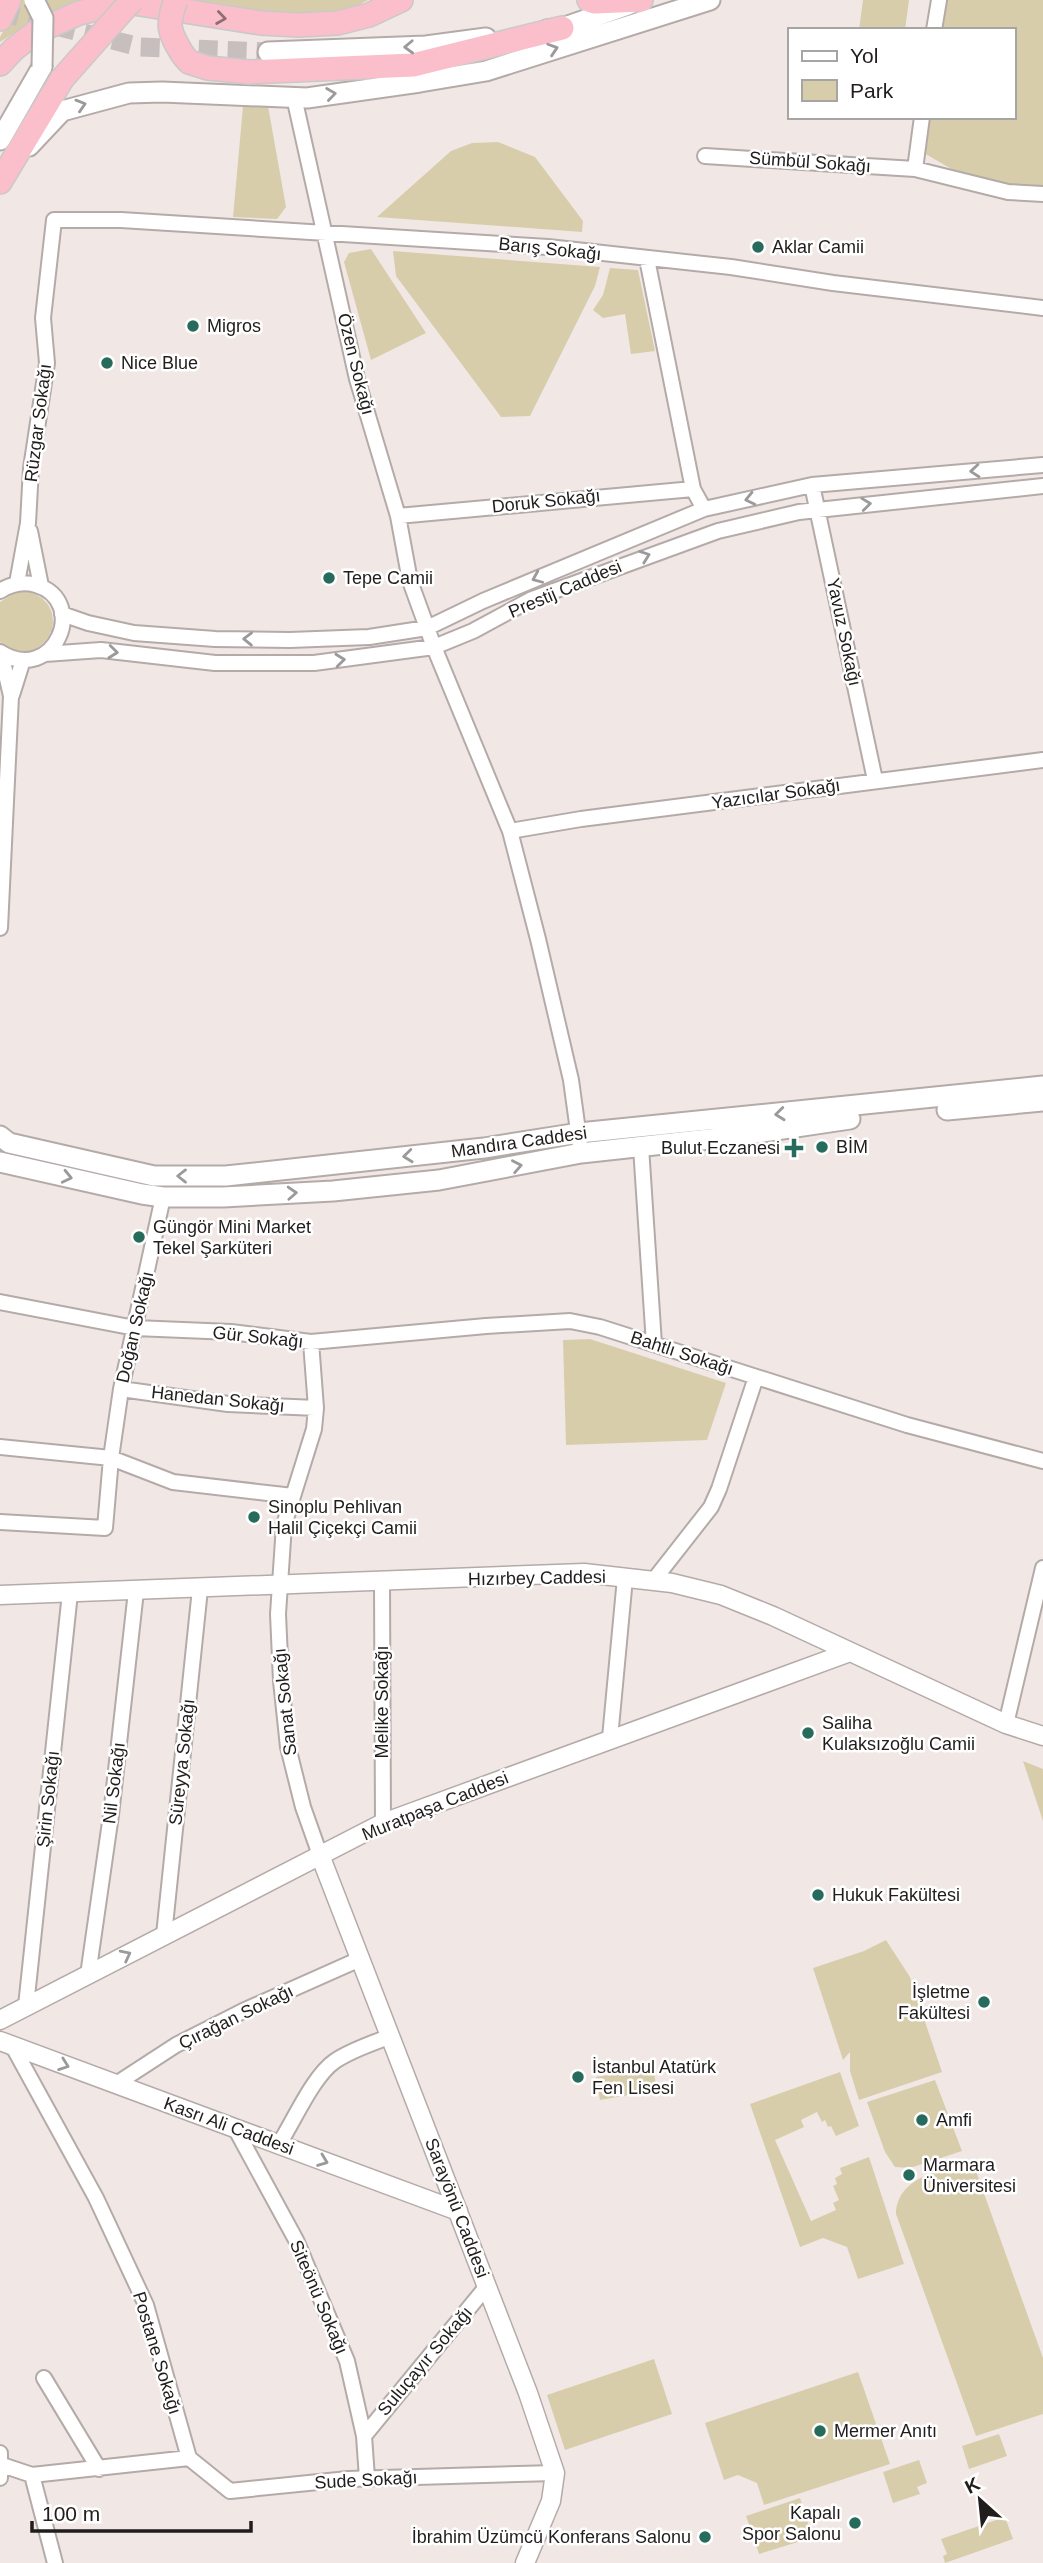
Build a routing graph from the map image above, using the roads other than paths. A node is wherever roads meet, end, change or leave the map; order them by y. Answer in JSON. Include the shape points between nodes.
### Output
{"nodes":[{"id":1,"x":9,"y":0,"type":"edge"},
{"id":2,"x":34,"y":0,"type":"edge"},
{"id":3,"x":132,"y":0,"type":"edge"},
{"id":4,"x":176,"y":0,"type":"edge"},
{"id":5,"x":401,"y":0,"type":"edge"},
{"id":6,"x":642,"y":0,"type":"edge"},
{"id":7,"x":710,"y":0,"type":"edge"},
{"id":8,"x":939,"y":0,"type":"edge"},
{"id":9,"x":592,"y":1,"type":"edge"},
{"id":10,"x":0,"y":19,"type":"edge"},
{"id":11,"x":562,"y":28,"type":"junction"},
{"id":12,"x":934,"y":28,"type":"edge"},
{"id":13,"x":268,"y":52,"type":"tunnel mouth"},
{"id":14,"x":0,"y":64,"type":"edge"},
{"id":15,"x":294,"y":97,"type":"junction"},
{"id":16,"x":922,"y":119,"type":"edge"},
{"id":17,"x":0,"y":140,"type":"edge"},
{"id":18,"x":705,"y":156,"type":"dead end"},
{"id":19,"x":915,"y":169,"type":"junction"},
{"id":20,"x":0,"y":184,"type":"edge"},
{"id":21,"x":1043,"y":194,"type":"edge"},
{"id":22,"x":54,"y":220,"type":"joint"},
{"id":23,"x":325,"y":233,"type":"junction"},
{"id":24,"x":647,"y":259,"type":"junction"},
{"id":25,"x":1043,"y":308,"type":"edge"},
{"id":26,"x":1043,"y":465,"type":"edge"},
{"id":27,"x":813,"y":485,"type":"junction"},
{"id":28,"x":1043,"y":486,"type":"edge"},
{"id":29,"x":693,"y":489,"type":"junction"},
{"id":30,"x":704,"y":509,"type":"junction"},
{"id":31,"x":818,"y":510,"type":"junction"},
{"id":32,"x":398,"y":516,"type":"junction"},
{"id":33,"x":28,"y":523,"type":"junction"},
{"id":34,"x":17,"y":583,"type":"junction"},
{"id":35,"x":41,"y":586,"type":"junction"},
{"id":36,"x":0,"y":591,"type":"edge"},
{"id":37,"x":62,"y":614,"type":"junction"},
{"id":38,"x":427,"y":628,"type":"junction"},
{"id":39,"x":434,"y":647,"type":"junction"},
{"id":40,"x":1,"y":652,"type":"edge"},
{"id":41,"x":45,"y":654,"type":"junction"},
{"id":42,"x":23,"y":660,"type":"junction"},
{"id":43,"x":11,"y":696,"type":"junction"},
{"id":44,"x":1043,"y":760,"type":"edge"},
{"id":45,"x":875,"y":780,"type":"junction"},
{"id":46,"x":510,"y":831,"type":"junction"},
{"id":47,"x":0,"y":928,"type":"edge"},
{"id":48,"x":1043,"y":1086,"type":"edge"},
{"id":49,"x":1043,"y":1101,"type":"edge"},
{"id":50,"x":0,"y":1136,"type":"edge"},
{"id":51,"x":580,"y":1143,"type":"junction"},
{"id":52,"x":641,"y":1147,"type":"junction"},
{"id":53,"x":0,"y":1162,"type":"edge"},
{"id":54,"x":163,"y":1197,"type":"junction"},
{"id":55,"x":0,"y":1302,"type":"edge"},
{"id":56,"x":135,"y":1328,"type":"junction"},
{"id":57,"x":312,"y":1342,"type":"junction"},
{"id":58,"x":654,"y":1344,"type":"junction"},
{"id":59,"x":756,"y":1377,"type":"junction"},
{"id":60,"x":121,"y":1389,"type":"junction"},
{"id":61,"x":316,"y":1408,"type":"junction"},
{"id":62,"x":0,"y":1447,"type":"edge"},
{"id":63,"x":111,"y":1458,"type":"junction"},
{"id":64,"x":1043,"y":1461,"type":"edge"},
{"id":65,"x":293,"y":1496,"type":"junction"},
{"id":66,"x":0,"y":1522,"type":"edge"},
{"id":67,"x":1043,"y":1568,"type":"edge"},
{"id":68,"x":625,"y":1578,"type":"junction"},
{"id":69,"x":653,"y":1581,"type":"junction"},
{"id":70,"x":382,"y":1582,"type":"junction"},
{"id":71,"x":280,"y":1586,"type":"junction"},
{"id":72,"x":200,"y":1589,"type":"junction"},
{"id":73,"x":135,"y":1591,"type":"junction"},
{"id":74,"x":70,"y":1593,"type":"junction"},
{"id":75,"x":0,"y":1595,"type":"edge"},
{"id":76,"x":850,"y":1652,"type":"junction"},
{"id":77,"x":1006,"y":1724,"type":"junction"},
{"id":78,"x":1043,"y":1737,"type":"edge"},
{"id":79,"x":610,"y":1738,"type":"junction"},
{"id":80,"x":383,"y":1823,"type":"junction"},
{"id":81,"x":320,"y":1855,"type":"junction"},
{"id":82,"x":164,"y":1935,"type":"junction"},
{"id":83,"x":360,"y":1959,"type":"junction"},
{"id":84,"x":88,"y":1975,"type":"junction"},
{"id":85,"x":26,"y":2006,"type":"junction"},
{"id":86,"x":0,"y":2020,"type":"edge"},
{"id":87,"x":391,"y":2036,"type":"junction"},
{"id":88,"x":6,"y":2043,"type":"edge"},
{"id":89,"x":116,"y":2084,"type":"junction"},
{"id":90,"x":235,"y":2128,"type":"junction"},
{"id":91,"x":279,"y":2144,"type":"junction"},
{"id":92,"x":458,"y":2211,"type":"junction"},
{"id":93,"x":487,"y":2286,"type":"junction"},
{"id":94,"x":44,"y":2378,"type":"dead end"},
{"id":95,"x":363,"y":2436,"type":"junction"},
{"id":96,"x":189,"y":2458,"type":"junction"},
{"id":97,"x":1,"y":2465,"type":"edge"},
{"id":98,"x":99,"y":2469,"type":"junction"},
{"id":99,"x":555,"y":2473,"type":"junction"},
{"id":100,"x":32,"y":2475,"type":"junction"},
{"id":101,"x":367,"y":2478,"type":"junction"},
{"id":102,"x":55,"y":2563,"type":"edge"},
{"id":103,"x":525,"y":2563,"type":"edge"}],
"edges":[{"from":1,"to":10,"type":"highway"},
{"from":2,"to":17,"type":"main road","bridge":true,"via":[[43,18],[41,67]]},
{"from":3,"to":20,"type":"highway","bridge":true,"via":[[62,79]]},
{"from":4,"to":11,"type":"highway","bridge":true,"via":[[169,18],[170,33],[189,62],[249,72],[413,65]]},
{"from":14,"to":5,"type":"highway","one_way":true,"via":[[36,32],[79,13],[127,2],[261,23],[338,23]]},
{"from":6,"to":9,"type":"highway"},
{"from":6,"to":11,"type":"main road"},
{"from":15,"to":7,"type":"main road","one_way":true,"via":[[486,71]]},
{"from":8,"to":12,"type":"street"},
{"from":11,"to":13,"type":"main road","one_way":true,"via":[[426,46]]},
{"from":20,"to":15,"type":"main road","one_way":true,"via":[[62,111],[88,103],[129,93],[162,92]]},
{"from":15,"to":23,"type":"street","name":"Özen Sokağı"},
{"from":16,"to":19,"type":"street"},
{"from":18,"to":19,"type":"street","name":"Sümbül Sokağı"},
{"from":19,"to":21,"type":"street","via":[[1009,192]]},
{"from":22,"to":23,"type":"street","name":"Barış Sokağı"},
{"from":22,"to":33,"type":"street","name":"Rüzgar Sokağı","via":[[43,318],[47,363],[31,468]]},
{"from":23,"to":24,"type":"street","name":"Barış Sokağı","via":[[516,244]]},
{"from":23,"to":32,"type":"street","name":"Özen Sokağı","via":[[357,379]]},
{"from":24,"to":25,"type":"street","name":"Barış Sokağı"},
{"from":24,"to":29,"type":"street"},
{"from":26,"to":27,"type":"street","name":"Prestij Caddesi","one_way":true},
{"from":27,"to":30,"type":"street","name":"Prestij Caddesi","one_way":true},
{"from":27,"to":31,"type":"street","name":"Yavuz Sokağı"},
{"from":31,"to":28,"type":"street","name":"Prestij Caddesi","one_way":true},
{"from":29,"to":30,"type":"street"},
{"from":29,"to":32,"type":"street","name":"Doruk Sokağı"},
{"from":30,"to":38,"type":"street","name":"Prestij Caddesi","one_way":true},
{"from":39,"to":31,"type":"street","name":"Prestij Caddesi","one_way":true,"via":[[532,598],[648,555],[718,531]]},
{"from":31,"to":45,"type":"street","name":"Yavuz Sokağı"},
{"from":32,"to":38,"type":"street","name":"Özen Sokağı","via":[[410,580]]},
{"from":33,"to":34,"type":"street","name":"Rüzgar Sokağı"},
{"from":33,"to":35,"type":"street"},
{"from":34,"to":35,"type":"street"},
{"from":34,"to":36,"type":"street"},
{"from":35,"to":37,"type":"street"},
{"from":38,"to":37,"type":"street","name":"Prestij Caddesi","one_way":true,"via":[[369,637],[215,639],[134,633]]},
{"from":37,"to":41,"type":"street","via":[[60,637]]},
{"from":38,"to":39,"type":"street","name":"Özen Sokağı"},
{"from":41,"to":39,"type":"street","name":"Prestij Caddesi","one_way":true,"via":[[101,650],[215,663],[314,663]]},
{"from":39,"to":46,"type":"street","name":"Özen Sokağı"},
{"from":40,"to":42,"type":"street"},
{"from":40,"to":43,"type":"street"},
{"from":41,"to":42,"type":"street","name":"Prestij Caddesi"},
{"from":42,"to":43,"type":"street"},
{"from":43,"to":47,"type":"street"},
{"from":44,"to":45,"type":"street","name":"Yazıcılar Sokağı"},
{"from":45,"to":46,"type":"street","name":"Yazıcılar Sokağı"},
{"from":46,"to":51,"type":"street","name":"Özen Sokağı","via":[[565,1054]]},
{"from":48,"to":51,"type":"main road","name":"Mandıra Caddesi","one_way":true},
{"from":49,"to":52,"type":"main road","name":"Mandıra Caddesi","via":[[849,1119]]},
{"from":51,"to":50,"type":"main road","name":"Mandıra Caddesi","one_way":true,"via":[[484,1148],[226,1176],[154,1176],[9,1143]]},
{"from":51,"to":52,"type":"main road","name":"Mandıra Caddesi"},
{"from":54,"to":51,"type":"main road","name":"Mandıra Caddesi","one_way":true,"via":[[333,1191],[439,1180]]},
{"from":52,"to":58,"type":"street"},
{"from":53,"to":54,"type":"main road","name":"Mandıra Caddesi","one_way":true},
{"from":54,"to":56,"type":"street","name":"Doğan Sokağı"},
{"from":55,"to":56,"type":"street","name":"Gür Sokağı"},
{"from":56,"to":57,"type":"street","name":"Gür Sokağı","via":[[231,1332]]},
{"from":56,"to":60,"type":"street","name":"Doğan Sokağı"},
{"from":57,"to":58,"type":"street","name":"Bahtlı Sokağı","via":[[570,1321]]},
{"from":57,"to":61,"type":"street","name":"Gür Sokağı"},
{"from":58,"to":59,"type":"street","name":"Bahtlı Sokağı"},
{"from":59,"to":64,"type":"street","name":"Bahtlı Sokağı","via":[[907,1425]]},
{"from":59,"to":69,"type":"street","via":[[711,1507]]},
{"from":60,"to":61,"type":"street","name":"Hanedan Sokağı","via":[[228,1404]]},
{"from":60,"to":63,"type":"street","name":"Doğan Sokağı"},
{"from":61,"to":65,"type":"street","name":"Gür Sokağı"},
{"from":62,"to":63,"type":"street"},
{"from":63,"to":65,"type":"street","via":[[173,1482]]},
{"from":63,"to":66,"type":"street","name":"Doğan Sokağı","via":[[105,1528]]},
{"from":65,"to":71,"type":"street","name":"Gür Sokağı","via":[[284,1525]]},
{"from":67,"to":77,"type":"street"},
{"from":68,"to":69,"type":"street","name":"Hızırbey Caddesi"},
{"from":68,"to":70,"type":"street","name":"Hızırbey Caddesi","via":[[584,1573]]},
{"from":68,"to":79,"type":"street"},
{"from":69,"to":76,"type":"street","name":"Hızırbey Caddesi","via":[[720,1595]]},
{"from":70,"to":71,"type":"street","name":"Hızırbey Caddesi"},
{"from":70,"to":80,"type":"street","name":"Melike Sokağı"},
{"from":71,"to":72,"type":"street","name":"Hızırbey Caddesi"},
{"from":71,"to":81,"type":"street","name":"Sanat Sokağı","via":[[281,1681],[288,1747]]},
{"from":72,"to":73,"type":"street","name":"Hızırbey Caddesi"},
{"from":72,"to":82,"type":"street","name":"Süreyya Sokağı"},
{"from":73,"to":74,"type":"street","name":"Hızırbey Caddesi"},
{"from":73,"to":84,"type":"street","name":"Nil Sokağı"},
{"from":74,"to":75,"type":"street","name":"Hızırbey Caddesi"},
{"from":74,"to":85,"type":"street","name":"Şirin Sokağı"},
{"from":76,"to":77,"type":"street","name":"Hızırbey Caddesi"},
{"from":76,"to":79,"type":"street","name":"Muratpaşa Caddesi"},
{"from":77,"to":78,"type":"street","name":"Hızırbey Caddesi"},
{"from":79,"to":80,"type":"street","name":"Muratpaşa Caddesi"},
{"from":80,"to":81,"type":"street","name":"Muratpaşa Caddesi"},
{"from":81,"to":82,"type":"street","name":"Muratpaşa Caddesi"},
{"from":81,"to":83,"type":"street","name":"Sarayönü Caddesi"},
{"from":84,"to":82,"type":"street","name":"Muratpaşa Caddesi","one_way":true},
{"from":83,"to":87,"type":"street","name":"Sarayönü Caddesi"},
{"from":83,"to":89,"type":"street","name":"Çırağan Sokağı","via":[[176,2045]]},
{"from":84,"to":85,"type":"street","name":"Muratpaşa Caddesi"},
{"from":85,"to":86,"type":"street","name":"Muratpaşa Caddesi"},
{"from":87,"to":91,"type":"street","via":[[331,2063],[306,2094]]},
{"from":87,"to":92,"type":"street","name":"Sarayönü Caddesi"},
{"from":88,"to":89,"type":"street","name":"Kasrı Ali Caddesi","one_way":true},
{"from":88,"to":96,"type":"street","name":"Postane Sokağı","via":[[96,2198],[146,2305]]},
{"from":89,"to":90,"type":"street","name":"Kasrı Ali Caddesi"},
{"from":90,"to":91,"type":"street","name":"Kasrı Ali Caddesi"},
{"from":90,"to":95,"type":"street","name":"Siteönü Sokağı","via":[[296,2240],[347,2361]]},
{"from":91,"to":92,"type":"street","name":"Kasrı Ali Caddesi","one_way":true},
{"from":92,"to":93,"type":"street","name":"Sarayönü Caddesi"},
{"from":93,"to":95,"type":"street","name":"Suluçayır Sokağı"},
{"from":93,"to":99,"type":"street","name":"Sarayönü Caddesi"},
{"from":94,"to":98,"type":"street"},
{"from":95,"to":101,"type":"street","name":"Siteönü Sokağı"},
{"from":96,"to":98,"type":"street"},
{"from":96,"to":101,"type":"street","name":"Sude Sokağı","via":[[230,2491]]},
{"from":97,"to":100,"type":"street"},
{"from":98,"to":100,"type":"street"},
{"from":99,"to":101,"type":"street","name":"Sude Sokağı"},
{"from":99,"to":103,"type":"street","name":"Sarayönü Caddesi","via":[[551,2501]]},
{"from":100,"to":102,"type":"street"}]}
